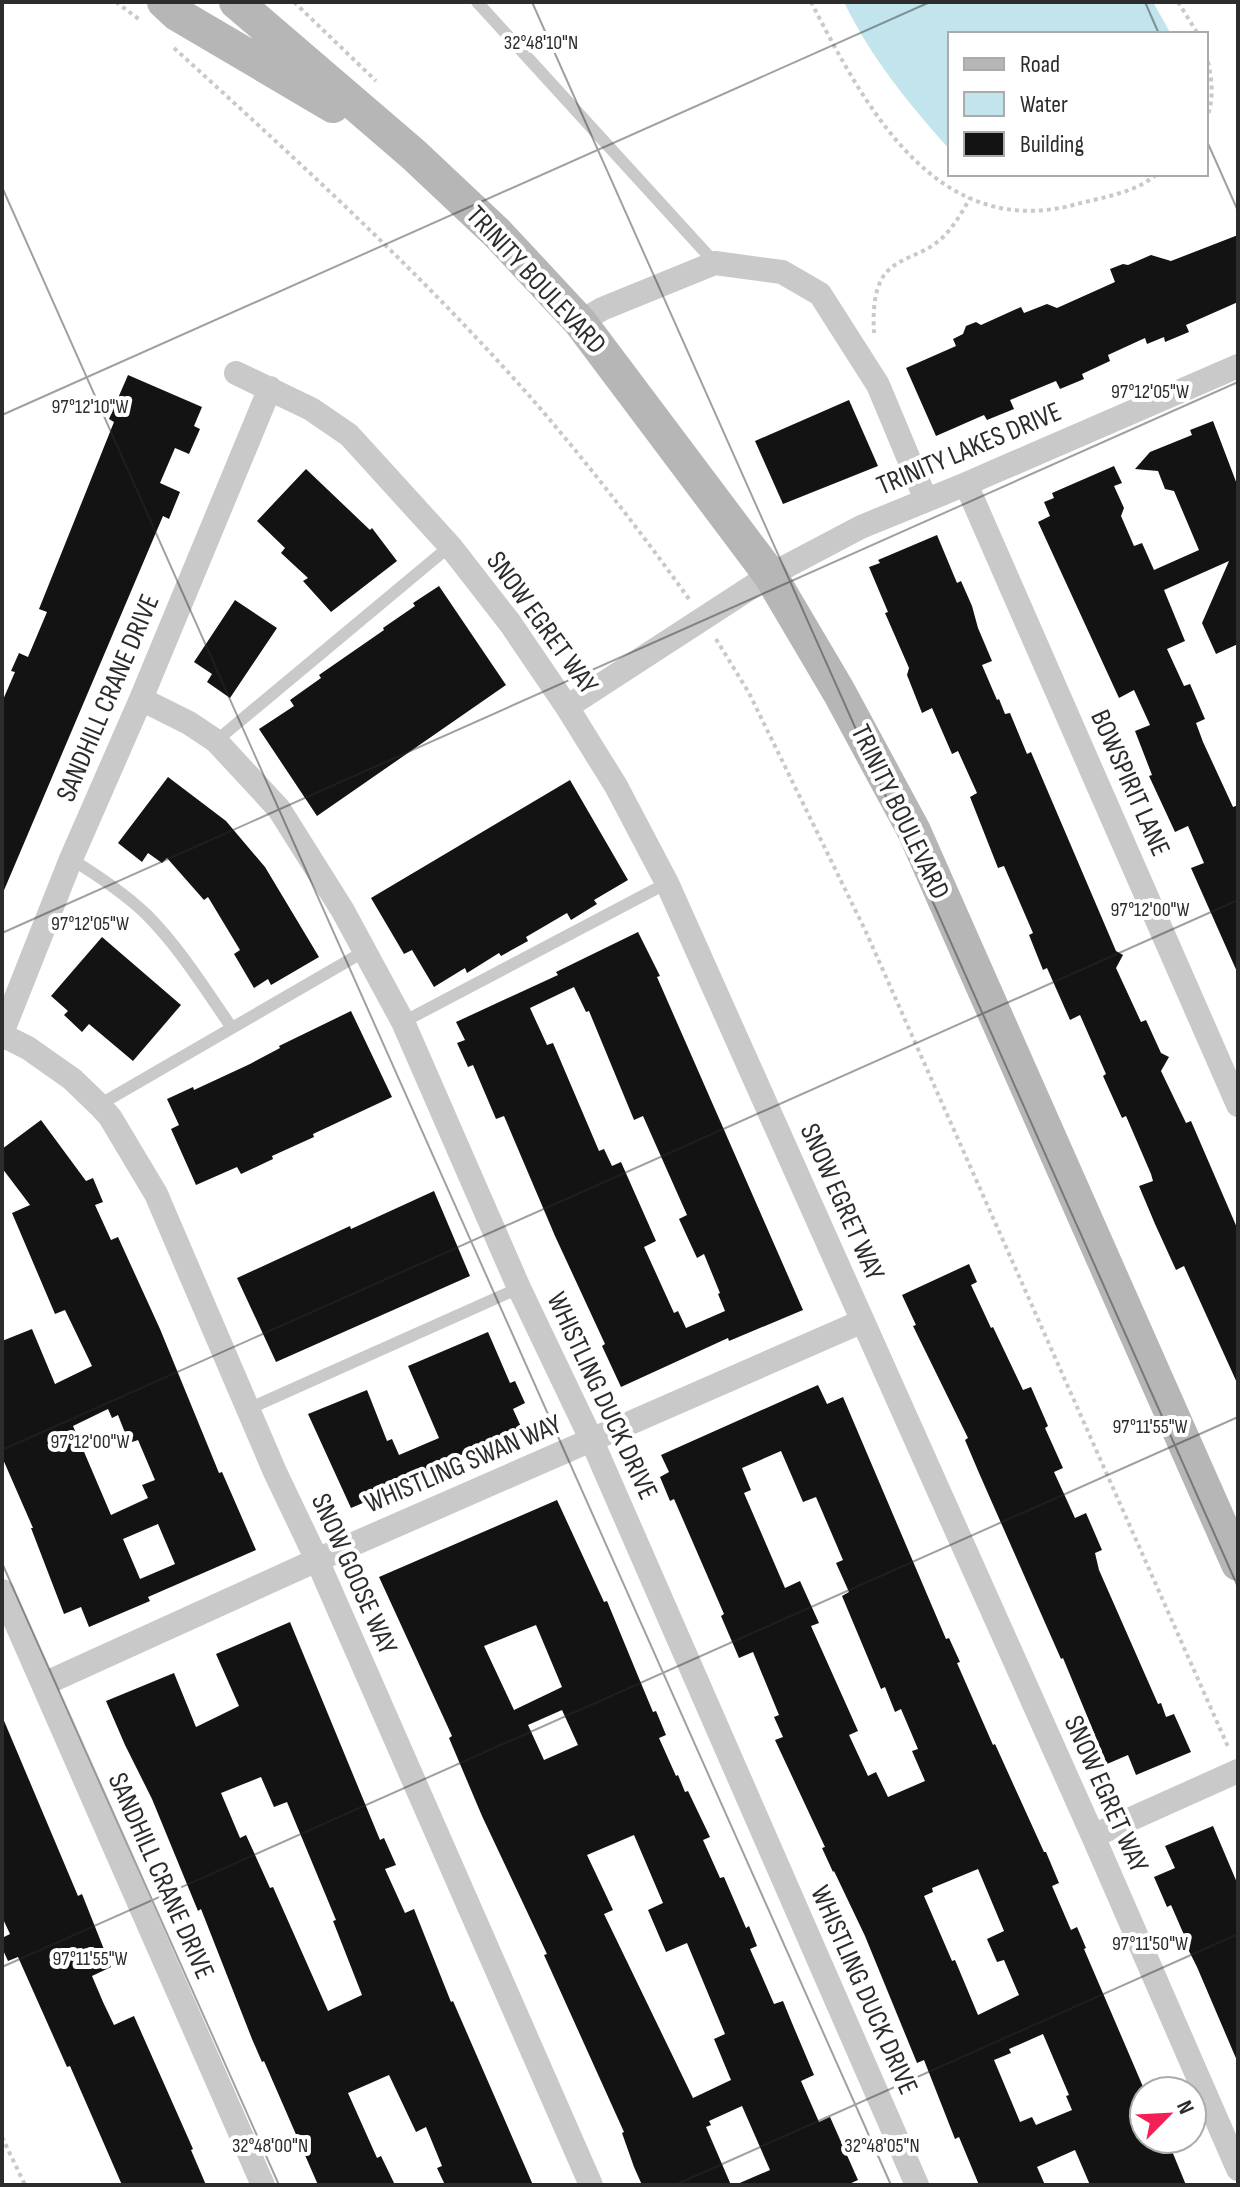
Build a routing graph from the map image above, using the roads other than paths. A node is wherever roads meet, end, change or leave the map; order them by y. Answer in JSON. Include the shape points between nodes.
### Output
{"nodes":[{"id":1,"x":236,"y":2,"type":"edge"},
{"id":2,"x":477,"y":2,"type":"edge"},
{"id":3,"x":155,"y":14,"type":"edge"},
{"id":4,"x":413,"y":154,"type":"junction"},
{"id":5,"x":715,"y":263,"type":"junction"},
{"id":6,"x":580,"y":322,"type":"junction"},
{"id":7,"x":1238,"y":366,"type":"edge"},
{"id":8,"x":236,"y":373,"type":"dead end"},
{"id":9,"x":270,"y":388,"type":"junction"},
{"id":10,"x":966,"y":484,"type":"junction"},
{"id":11,"x":926,"y":500,"type":"junction"},
{"id":12,"x":450,"y":546,"type":"junction"},
{"id":13,"x":770,"y":575,"type":"junction"},
{"id":14,"x":141,"y":699,"type":"junction"},
{"id":15,"x":567,"y":707,"type":"junction"},
{"id":16,"x":216,"y":741,"type":"junction"},
{"id":17,"x":71,"y":859,"type":"junction"},
{"id":18,"x":667,"y":883,"type":"junction"},
{"id":19,"x":365,"y":951,"type":"junction"},
{"id":20,"x":403,"y":1022,"type":"junction"},
{"id":21,"x":232,"y":1028,"type":"junction"},
{"id":22,"x":2,"y":1034,"type":"edge"},
{"id":23,"x":99,"y":1105,"type":"junction"},
{"id":24,"x":1238,"y":1105,"type":"edge"},
{"id":25,"x":519,"y":1288,"type":"junction"},
{"id":26,"x":863,"y":1321,"type":"junction"},
{"id":27,"x":248,"y":1409,"type":"junction"},
{"id":28,"x":592,"y":1441,"type":"junction"},
{"id":29,"x":317,"y":1560,"type":"junction"},
{"id":30,"x":1238,"y":1564,"type":"edge"},
{"id":31,"x":2,"y":1591,"type":"edge"},
{"id":32,"x":44,"y":1684,"type":"junction"},
{"id":33,"x":1234,"y":1760,"type":"edge"},
{"id":34,"x":1093,"y":1836,"type":"junction"},
{"id":35,"x":1238,"y":2169,"type":"edge"},
{"id":36,"x":263,"y":2185,"type":"edge"},
{"id":37,"x":591,"y":2185,"type":"edge"},
{"id":38,"x":917,"y":2185,"type":"edge"}],
"edges":[{"from":1,"to":4,"type":"main road","name":"TRINITY BOULEVARD"},
{"from":2,"to":5,"type":"lane"},
{"from":3,"to":4,"type":"main road","name":"TRINITY BOULEVARD","via":[[177,14]]},
{"from":4,"to":6,"type":"main road","name":"TRINITY BOULEVARD"},
{"from":5,"to":6,"type":"street"},
{"from":5,"to":11,"type":"street","via":[[782,272],[820,294],[878,385]]},
{"from":6,"to":13,"type":"main road","name":"TRINITY BOULEVARD"},
{"from":7,"to":10,"type":"street","name":"TRINITY LAKES DRIVE"},
{"from":8,"to":9,"type":"street","name":"SNOW EGRET WAY"},
{"from":9,"to":12,"type":"street","name":"SNOW EGRET WAY","via":[[349,435]]},
{"from":9,"to":14,"type":"street","name":"SANDHILL CRANE DRIVE"},
{"from":10,"to":11,"type":"street","name":"TRINITY LAKES DRIVE"},
{"from":10,"to":24,"type":"street","name":"BOWSPIRIT LANE"},
{"from":11,"to":13,"type":"street","name":"TRINITY LAKES DRIVE"},
{"from":12,"to":15,"type":"street","name":"SNOW EGRET WAY"},
{"from":12,"to":16,"type":"lane"},
{"from":13,"to":15,"type":"street","name":"TRINITY LAKES DRIVE"},
{"from":13,"to":30,"type":"main road","name":"TRINITY BOULEVARD","via":[[914,831]]},
{"from":14,"to":16,"type":"street","name":"WHISTLING DUCK DRIVE"},
{"from":14,"to":17,"type":"street","name":"SANDHILL CRANE DRIVE"},
{"from":15,"to":18,"type":"street","name":"SNOW EGRET WAY"},
{"from":16,"to":19,"type":"street","name":"WHISTLING DUCK DRIVE","via":[[279,809]]},
{"from":17,"to":21,"type":"lane","via":[[145,913],[184,957]]},
{"from":17,"to":22,"type":"street","name":"SANDHILL CRANE DRIVE"},
{"from":18,"to":20,"type":"lane"},
{"from":18,"to":26,"type":"street","name":"SNOW EGRET WAY"},
{"from":19,"to":20,"type":"street","name":"WHISTLING DUCK DRIVE"},
{"from":19,"to":21,"type":"lane"},
{"from":20,"to":25,"type":"street","name":"WHISTLING DUCK DRIVE"},
{"from":21,"to":23,"type":"lane"},
{"from":22,"to":23,"type":"street","name":"SNOW GOOSE WAY","via":[[61,1071]]},
{"from":23,"to":27,"type":"street","name":"SNOW GOOSE WAY","via":[[156,1194]]},
{"from":25,"to":27,"type":"lane"},
{"from":25,"to":28,"type":"street","name":"WHISTLING DUCK DRIVE"},
{"from":26,"to":28,"type":"street","name":"WHISTLING SWAN WAY"},
{"from":26,"to":34,"type":"street","name":"SNOW EGRET WAY"},
{"from":27,"to":29,"type":"street","name":"SNOW GOOSE WAY"},
{"from":28,"to":29,"type":"street","name":"WHISTLING SWAN WAY"},
{"from":28,"to":38,"type":"street","name":"WHISTLING DUCK DRIVE"},
{"from":29,"to":32,"type":"street","name":"WHISTLING SWAN WAY"},
{"from":29,"to":37,"type":"street","name":"SNOW GOOSE WAY"},
{"from":31,"to":32,"type":"street","name":"SANDHILL CRANE DRIVE"},
{"from":32,"to":36,"type":"street","name":"SANDHILL CRANE DRIVE"},
{"from":33,"to":34,"type":"street"},
{"from":34,"to":35,"type":"street","name":"SNOW EGRET WAY"}]}
